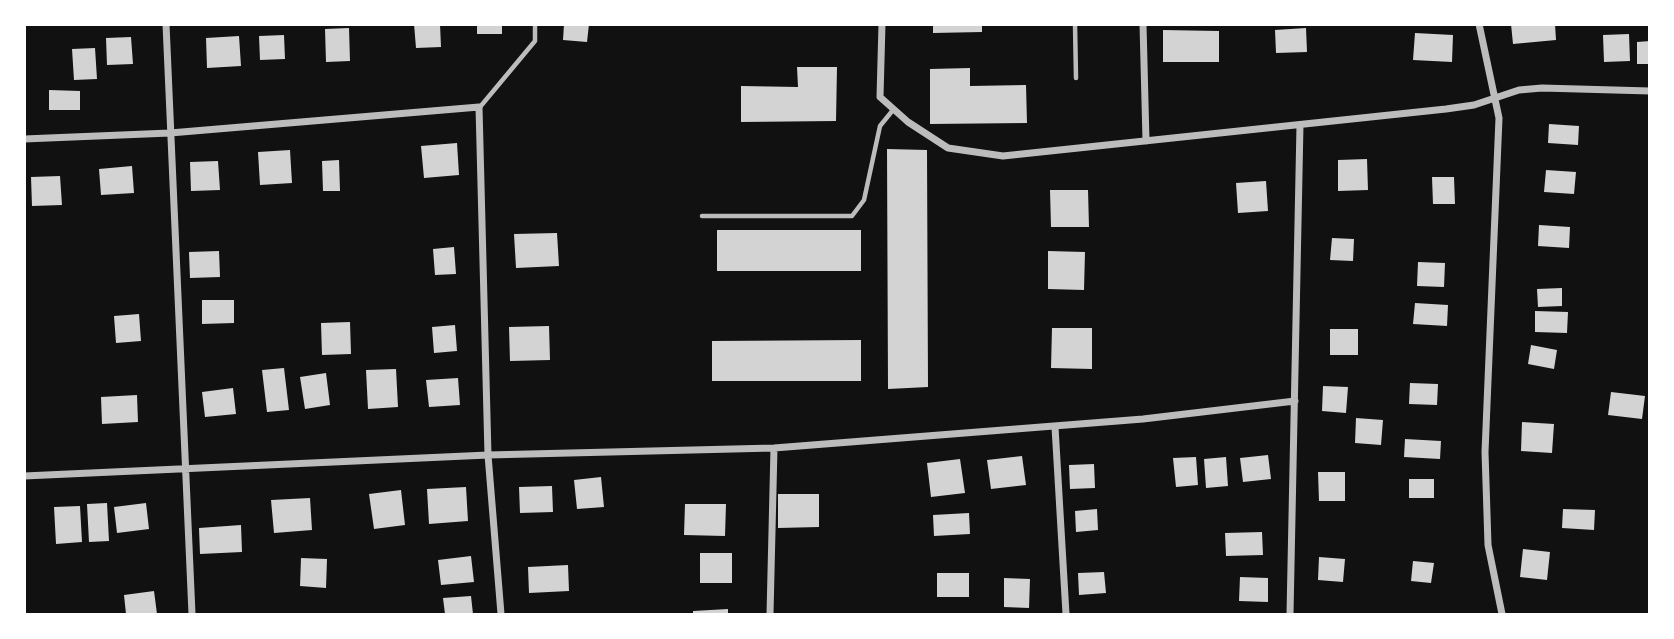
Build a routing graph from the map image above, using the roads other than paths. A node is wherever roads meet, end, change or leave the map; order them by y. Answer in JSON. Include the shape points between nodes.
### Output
{"nodes":[{"id":1,"x":166,"y":24,"type":"edge"},
{"id":2,"x":535,"y":24,"type":"edge"},
{"id":3,"x":883,"y":24,"type":"edge"},
{"id":4,"x":1075,"y":24,"type":"edge"},
{"id":5,"x":1143,"y":24,"type":"edge"},
{"id":6,"x":1479,"y":24,"type":"edge"},
{"id":7,"x":1076,"y":78,"type":"dead end"},
{"id":8,"x":1650,"y":91,"type":"edge"},
{"id":9,"x":1496,"y":96,"type":"junction"},
{"id":10,"x":479,"y":107,"type":"junction"},
{"id":11,"x":893,"y":110,"type":"junction"},
{"id":12,"x":1300,"y":125,"type":"junction"},
{"id":13,"x":170,"y":133,"type":"junction"},
{"id":14,"x":24,"y":139,"type":"edge"},
{"id":15,"x":1146,"y":141,"type":"junction"},
{"id":16,"x":702,"y":216,"type":"dead end"},
{"id":17,"x":1295,"y":401,"type":"junction"},
{"id":18,"x":1055,"y":427,"type":"junction"},
{"id":19,"x":774,"y":447,"type":"junction"},
{"id":20,"x":488,"y":455,"type":"junction"},
{"id":21,"x":186,"y":468,"type":"junction"},
{"id":22,"x":24,"y":476,"type":"edge"},
{"id":23,"x":192,"y":614,"type":"edge"},
{"id":24,"x":501,"y":614,"type":"edge"},
{"id":25,"x":770,"y":614,"type":"edge"},
{"id":26,"x":1066,"y":614,"type":"edge"},
{"id":27,"x":1290,"y":614,"type":"edge"},
{"id":28,"x":1502,"y":614,"type":"edge"}],
"edges":[{"from":1,"to":13,"type":"street"},
{"from":2,"to":10,"type":"lane","via":[[535,41]]},
{"from":3,"to":11,"type":"street","via":[[880,97]]},
{"from":4,"to":7,"type":"lane"},
{"from":5,"to":15,"type":"street"},
{"from":6,"to":9,"type":"street"},
{"from":8,"to":9,"type":"street","via":[[1542,88]]},
{"from":9,"to":12,"type":"street","via":[[1474,105]]},
{"from":9,"to":28,"type":"street","via":[[1500,145],[1485,452],[1488,545]]},
{"from":10,"to":13,"type":"street"},
{"from":10,"to":20,"type":"street"},
{"from":11,"to":15,"type":"street","via":[[948,148],[1003,156]]},
{"from":11,"to":16,"type":"lane","via":[[880,126],[864,200],[852,216]]},
{"from":12,"to":15,"type":"street"},
{"from":12,"to":17,"type":"street"},
{"from":13,"to":14,"type":"street"},
{"from":13,"to":21,"type":"street"},
{"from":17,"to":18,"type":"street"},
{"from":17,"to":27,"type":"street"},
{"from":18,"to":19,"type":"street"},
{"from":18,"to":26,"type":"street"},
{"from":19,"to":20,"type":"street"},
{"from":19,"to":25,"type":"street"},
{"from":20,"to":21,"type":"street"},
{"from":20,"to":24,"type":"street"},
{"from":21,"to":22,"type":"street"},
{"from":21,"to":23,"type":"street"}]}
